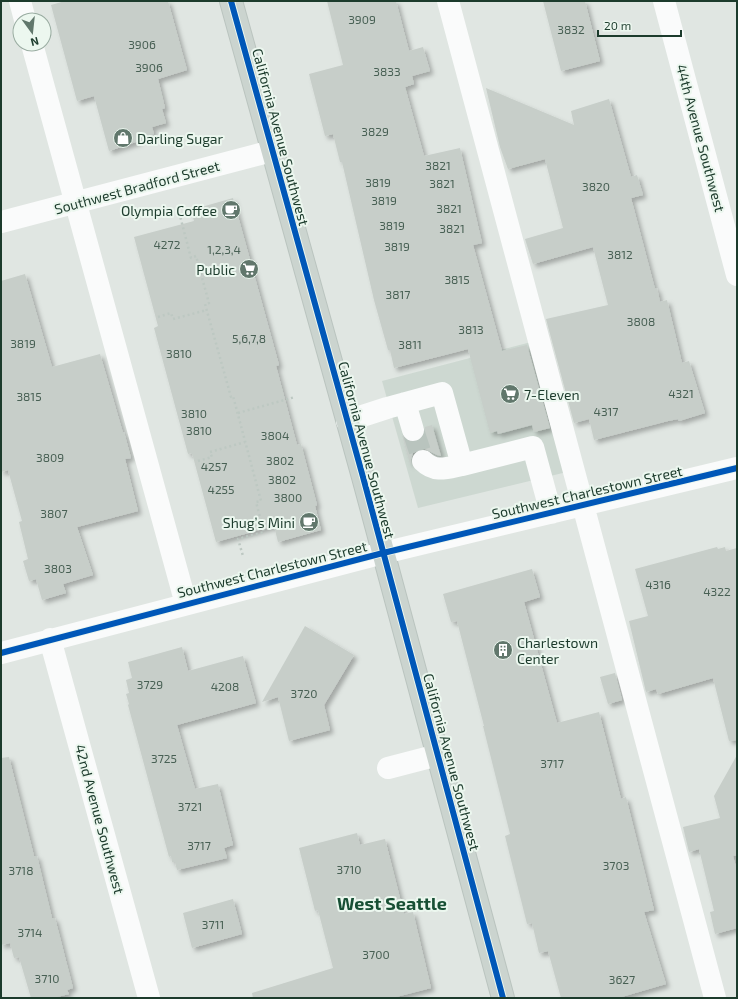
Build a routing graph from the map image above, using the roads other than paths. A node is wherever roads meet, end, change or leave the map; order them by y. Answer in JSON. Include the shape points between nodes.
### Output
{"nodes":[{"id":1,"x":20,"y":1,"type":"edge"},
{"id":2,"x":231,"y":1,"type":"edge"},
{"id":3,"x":448,"y":1,"type":"edge"},
{"id":4,"x":664,"y":1,"type":"edge"},
{"id":5,"x":23,"y":12,"type":"edge"},
{"id":6,"x":34,"y":52,"type":"edge"},
{"id":7,"x":272,"y":151,"type":"junction"},
{"id":8,"x":76,"y":202,"type":"junction"},
{"id":9,"x":1,"y":222,"type":"edge"},
{"id":10,"x":737,"y":275,"type":"edge"},
{"id":11,"x":405,"y":403,"type":"junction"},
{"id":12,"x":347,"y":421,"type":"junction"},
{"id":13,"x":413,"y":430,"type":"tunnel mouth"},
{"id":14,"x":423,"y":461,"type":"dead end"},
{"id":15,"x":462,"y":465,"type":"junction"},
{"id":16,"x":737,"y":468,"type":"edge"},
{"id":17,"x":584,"y":505,"type":"junction"},
{"id":18,"x":550,"y":513,"type":"junction"},
{"id":19,"x":383,"y":553,"type":"junction"},
{"id":20,"x":186,"y":604,"type":"junction"},
{"id":21,"x":50,"y":639,"type":"junction"},
{"id":22,"x":1,"y":653,"type":"edge"},
{"id":23,"x":438,"y":755,"type":"junction"},
{"id":24,"x":388,"y":768,"type":"dead end"},
{"id":25,"x":149,"y":998,"type":"edge"},
{"id":26,"x":503,"y":998,"type":"edge"},
{"id":27,"x":715,"y":998,"type":"edge"}],
"edges":[{"from":1,"to":5,"type":"street"},
{"from":2,"to":7,"type":"main road","name":"California Avenue Southwest"},
{"from":3,"to":17,"type":"street"},
{"from":4,"to":10,"type":"street","name":"44th Avenue Southwest"},
{"from":6,"to":8,"type":"street"},
{"from":7,"to":8,"type":"street","name":"Southwest Bradford Street"},
{"from":7,"to":12,"type":"main road","name":"California Avenue Southwest"},
{"from":8,"to":9,"type":"street","name":"Southwest Bradford Street"},
{"from":8,"to":20,"type":"street"},
{"from":11,"to":12,"type":"street"},
{"from":11,"to":13,"type":"street"},
{"from":11,"to":15,"type":"street","via":[[442,393]]},
{"from":12,"to":19,"type":"main road","name":"California Avenue Southwest"},
{"from":14,"to":15,"type":"street","via":[[428,466],[440,469]]},
{"from":15,"to":18,"type":"street","via":[[533,447]]},
{"from":16,"to":17,"type":"street","name":"Southwest Charlestown Street"},
{"from":17,"to":18,"type":"street","name":"Southwest Charlestown Street"},
{"from":17,"to":27,"type":"street"},
{"from":18,"to":19,"type":"street","name":"Southwest Charlestown Street"},
{"from":19,"to":20,"type":"street","name":"Southwest Charlestown Street"},
{"from":19,"to":23,"type":"main road","name":"California Avenue Southwest"},
{"from":20,"to":21,"type":"street","name":"Southwest Charlestown Street"},
{"from":21,"to":22,"type":"street","name":"Southwest Charlestown Street"},
{"from":21,"to":25,"type":"street","name":"42nd Avenue Southwest"},
{"from":23,"to":24,"type":"street"},
{"from":23,"to":26,"type":"main road","name":"California Avenue Southwest"}]}
